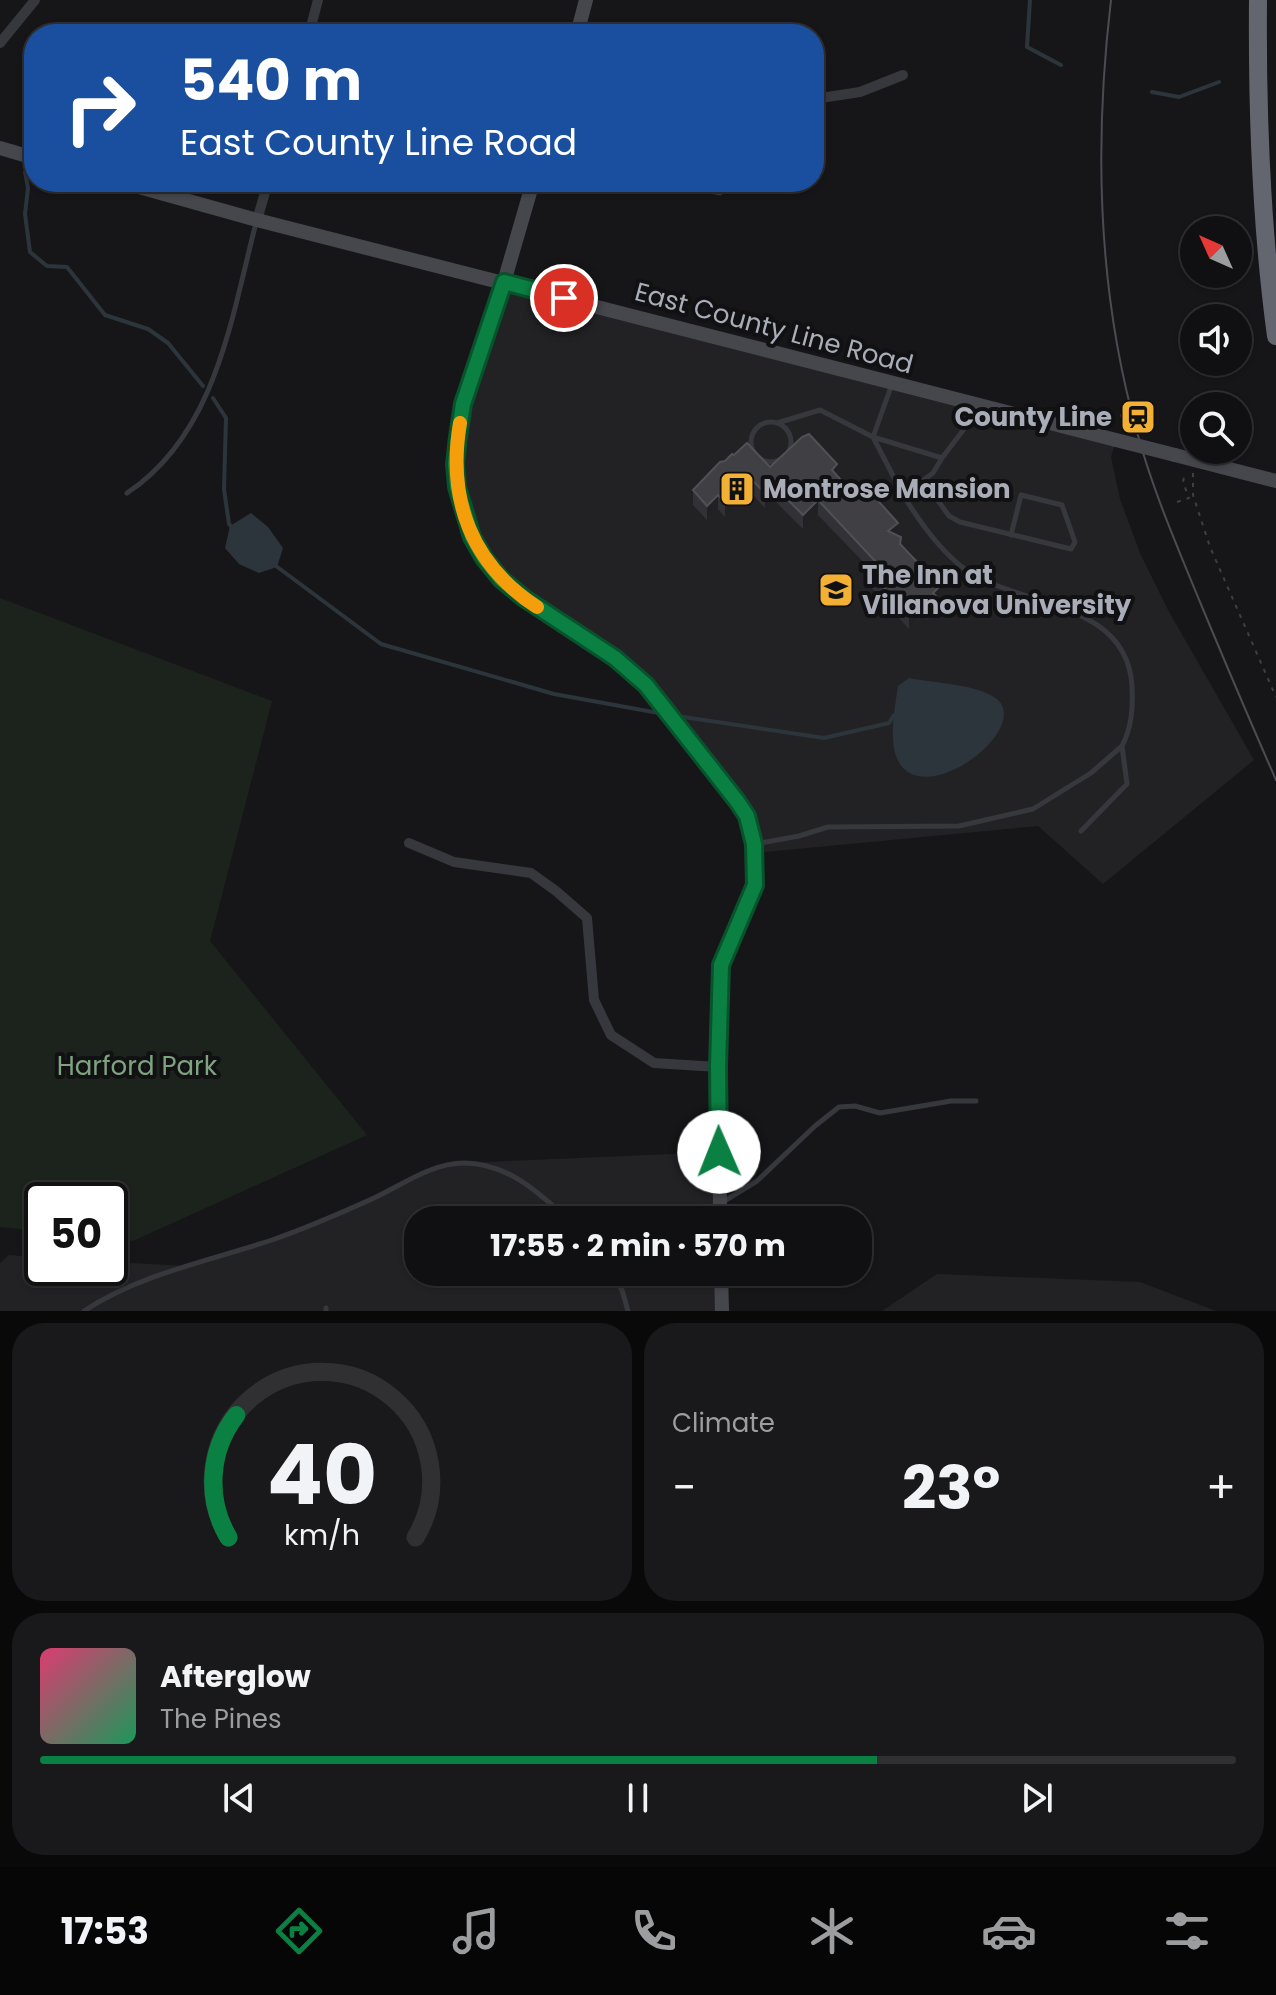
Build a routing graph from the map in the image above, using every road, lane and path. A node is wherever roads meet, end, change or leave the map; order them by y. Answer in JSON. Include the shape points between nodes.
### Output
{"nodes":[{"id":1,"x":35,"y":0,"type":"edge"},
{"id":2,"x":318,"y":0,"type":"edge"},
{"id":3,"x":586,"y":0,"type":"edge"},
{"id":4,"x":1258,"y":0,"type":"edge"},
{"id":5,"x":312,"y":24,"type":"edge"},
{"id":6,"x":580,"y":24,"type":"edge"},
{"id":7,"x":0,"y":43,"type":"edge"},
{"id":8,"x":903,"y":75,"type":"dead end"},
{"id":9,"x":824,"y":97,"type":"edge"},
{"id":10,"x":0,"y":148,"type":"edge"},
{"id":11,"x":24,"y":155,"type":"edge"},
{"id":12,"x":157,"y":192,"type":"edge"},
{"id":13,"x":265,"y":192,"type":"edge"},
{"id":14,"x":530,"y":192,"type":"edge"},
{"id":15,"x":257,"y":220,"type":"junction"},
{"id":16,"x":504,"y":282,"type":"junction"},
{"id":17,"x":1276,"y":336,"type":"edge"},
{"id":18,"x":892,"y":384,"type":"junction"},
{"id":19,"x":973,"y":404,"type":"junction"},
{"id":20,"x":1123,"y":415,"type":"dead end"},
{"id":21,"x":777,"y":423,"type":"junction"},
{"id":22,"x":873,"y":437,"type":"junction"},
{"id":23,"x":1120,"y":437,"type":"junction"},
{"id":24,"x":1180,"y":456,"type":"edge"},
{"id":25,"x":942,"y":458,"type":"junction"},
{"id":26,"x":1185,"y":464,"type":"edge"},
{"id":27,"x":1187,"y":464,"type":"edge"},
{"id":28,"x":1210,"y":464,"type":"edge"},
{"id":29,"x":1269,"y":479,"type":"edge"},
{"id":30,"x":924,"y":481,"type":"junction"},
{"id":31,"x":127,"y":493,"type":"dead end"},
{"id":32,"x":903,"y":495,"type":"junction"},
{"id":33,"x":1177,"y":502,"type":"dead end"},
{"id":34,"x":1011,"y":535,"type":"junction"},
{"id":35,"x":1276,"y":697,"type":"edge"},
{"id":36,"x":1122,"y":746,"type":"junction"},
{"id":37,"x":1081,"y":831,"type":"dead end"},
{"id":38,"x":409,"y":843,"type":"dead end"},
{"id":39,"x":754,"y":844,"type":"junction"},
{"id":40,"x":718,"y":1067,"type":"junction"},
{"id":41,"x":976,"y":1101,"type":"dead end"},
{"id":42,"x":720,"y":1204,"type":"joint"},
{"id":43,"x":553,"y":1206,"type":"edge"},
{"id":44,"x":619,"y":1286,"type":"edge"},
{"id":45,"x":721,"y":1286,"type":"edge"},
{"id":46,"x":84,"y":1311,"type":"edge"},
{"id":47,"x":628,"y":1311,"type":"edge"},
{"id":48,"x":722,"y":1311,"type":"edge"}],
"edges":[{"from":1,"to":7,"type":"street"},
{"from":2,"to":5,"type":"street"},
{"from":3,"to":6,"type":"main road"},
{"from":4,"to":17,"type":"highway","via":[[1260,145]]},
{"from":8,"to":9,"type":"street","via":[[860,92]]},
{"from":10,"to":11,"type":"main road"},
{"from":12,"to":15,"type":"main road","name":"East County Line Road"},
{"from":13,"to":15,"type":"street"},
{"from":14,"to":16,"type":"main road"},
{"from":15,"to":16,"type":"main road","name":"East County Line Road"},
{"from":15,"to":31,"type":"lane","via":[[215,377],[177,447]]},
{"from":16,"to":18,"type":"main road","name":"East County Line Road"},
{"from":16,"to":39,"type":"main road","via":[[463,404],[458,437],[457,487],[472,537],[501,579],[646,685],[742,808]]},
{"from":18,"to":19,"type":"main road","name":"East County Line Road"},
{"from":18,"to":22,"type":"lane"},
{"from":19,"to":23,"type":"main road","name":"East County Line Road"},
{"from":19,"to":25,"type":"lane","via":[[964,429]]},
{"from":20,"to":23,"type":"path"},
{"from":21,"to":21,"type":"lane","via":[[765,423],[752,436],[752,448],[765,461],[777,461],[790,448],[790,436]]},
{"from":21,"to":22,"type":"lane","via":[[820,410]]},
{"from":22,"to":25,"type":"lane"},
{"from":22,"to":32,"type":"lane"},
{"from":23,"to":24,"type":"main road","name":"East County Line Road","bridge":true},
{"from":25,"to":30,"type":"lane"},
{"from":26,"to":33,"type":"path","via":[[1183,482],[1189,498]]},
{"from":27,"to":35,"type":"path","via":[[1210,547]]},
{"from":28,"to":29,"type":"main road","name":"East County Line Road"},
{"from":30,"to":32,"type":"lane"},
{"from":30,"to":34,"type":"lane","via":[[949,516]]},
{"from":32,"to":36,"type":"lane","via":[[918,521],[967,570],[1076,612],[1109,636],[1131,672],[1133,711]]},
{"from":34,"to":34,"type":"lane","via":[[1071,549],[1075,542],[1062,505],[1021,495]]},
{"from":36,"to":37,"type":"lane","via":[[1127,784]]},
{"from":36,"to":39,"type":"lane","via":[[1091,773],[1033,809],[959,826],[828,827]]},
{"from":38,"to":40,"type":"street","via":[[454,862],[531,873],[556,891],[587,918],[594,1000],[611,1035],[654,1063]]},
{"from":39,"to":40,"type":"main road","via":[[755,885],[721,965]]},
{"from":40,"to":42,"type":"main road"},
{"from":41,"to":42,"type":"lane","via":[[880,1113],[839,1107],[757,1181]]},
{"from":43,"to":46,"type":"lane","via":[[498,1168],[463,1163],[431,1170],[275,1239],[109,1295]]},
{"from":44,"to":47,"type":"lane"},
{"from":45,"to":48,"type":"main road"}]}
